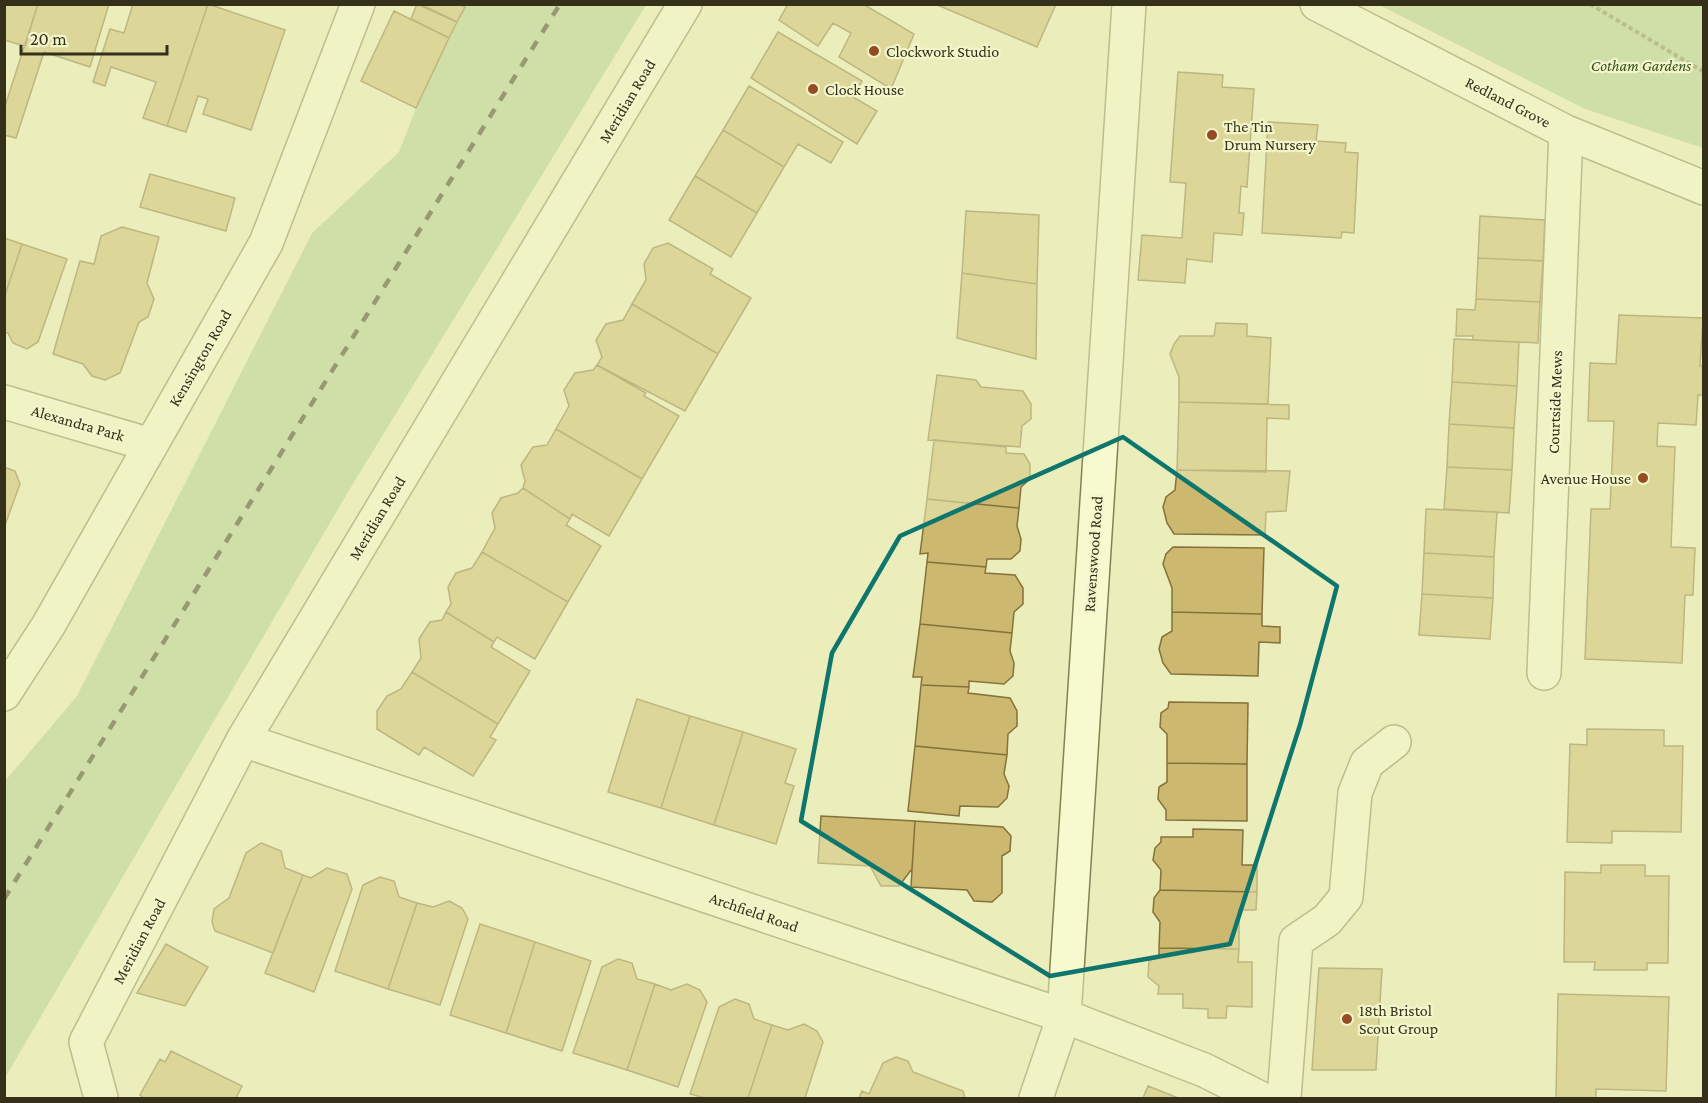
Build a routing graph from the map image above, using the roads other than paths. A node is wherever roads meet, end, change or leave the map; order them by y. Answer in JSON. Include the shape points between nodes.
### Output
{"nodes":[{"id":1,"x":358,"y":4,"type":"edge"},
{"id":2,"x":685,"y":4,"type":"edge"},
{"id":3,"x":1129,"y":4,"type":"edge"},
{"id":4,"x":1317,"y":4,"type":"edge"},
{"id":5,"x":1566,"y":132,"type":"junction"},
{"id":6,"x":1704,"y":188,"type":"edge"},
{"id":7,"x":4,"y":402,"type":"edge"},
{"id":8,"x":151,"y":445,"type":"junction"},
{"id":9,"x":1544,"y":673,"type":"dead end"},
{"id":10,"x":4,"y":694,"type":"edge"},
{"id":11,"x":243,"y":740,"type":"junction"},
{"id":12,"x":1394,"y":742,"type":"dead end"},
{"id":13,"x":1064,"y":1016,"type":"junction"},
{"id":14,"x":100,"y":1098,"type":"edge"},
{"id":15,"x":1036,"y":1098,"type":"edge"},
{"id":16,"x":1260,"y":1098,"type":"edge"},
{"id":17,"x":1284,"y":1098,"type":"edge"}],
"edges":[{"from":1,"to":8,"type":"street","name":"Kensington Road","via":[[266,243]]},
{"from":2,"to":11,"type":"street","name":"Meridian Road"},
{"from":3,"to":13,"type":"street","name":"Ravenswood Road"},
{"from":4,"to":5,"type":"street","name":"Redland Grove"},
{"from":5,"to":6,"type":"street","name":"Redland Grove"},
{"from":5,"to":9,"type":"street","name":"Courtside Mews"},
{"from":7,"to":8,"type":"street","name":"Alexandra Park"},
{"from":8,"to":10,"type":"street","name":"Kensington Road","via":[[48,626]]},
{"from":11,"to":13,"type":"street","name":"Archfield Road"},
{"from":11,"to":14,"type":"street","name":"Meridian Road","via":[[86,1042]]},
{"from":12,"to":17,"type":"street","via":[[1367,763],[1355,793],[1346,897],[1328,920],[1296,941]]},
{"from":13,"to":15,"type":"street","name":"Ravenswood Road"},
{"from":13,"to":16,"type":"street","name":"Archfield Road","via":[[1204,1070]]}]}
